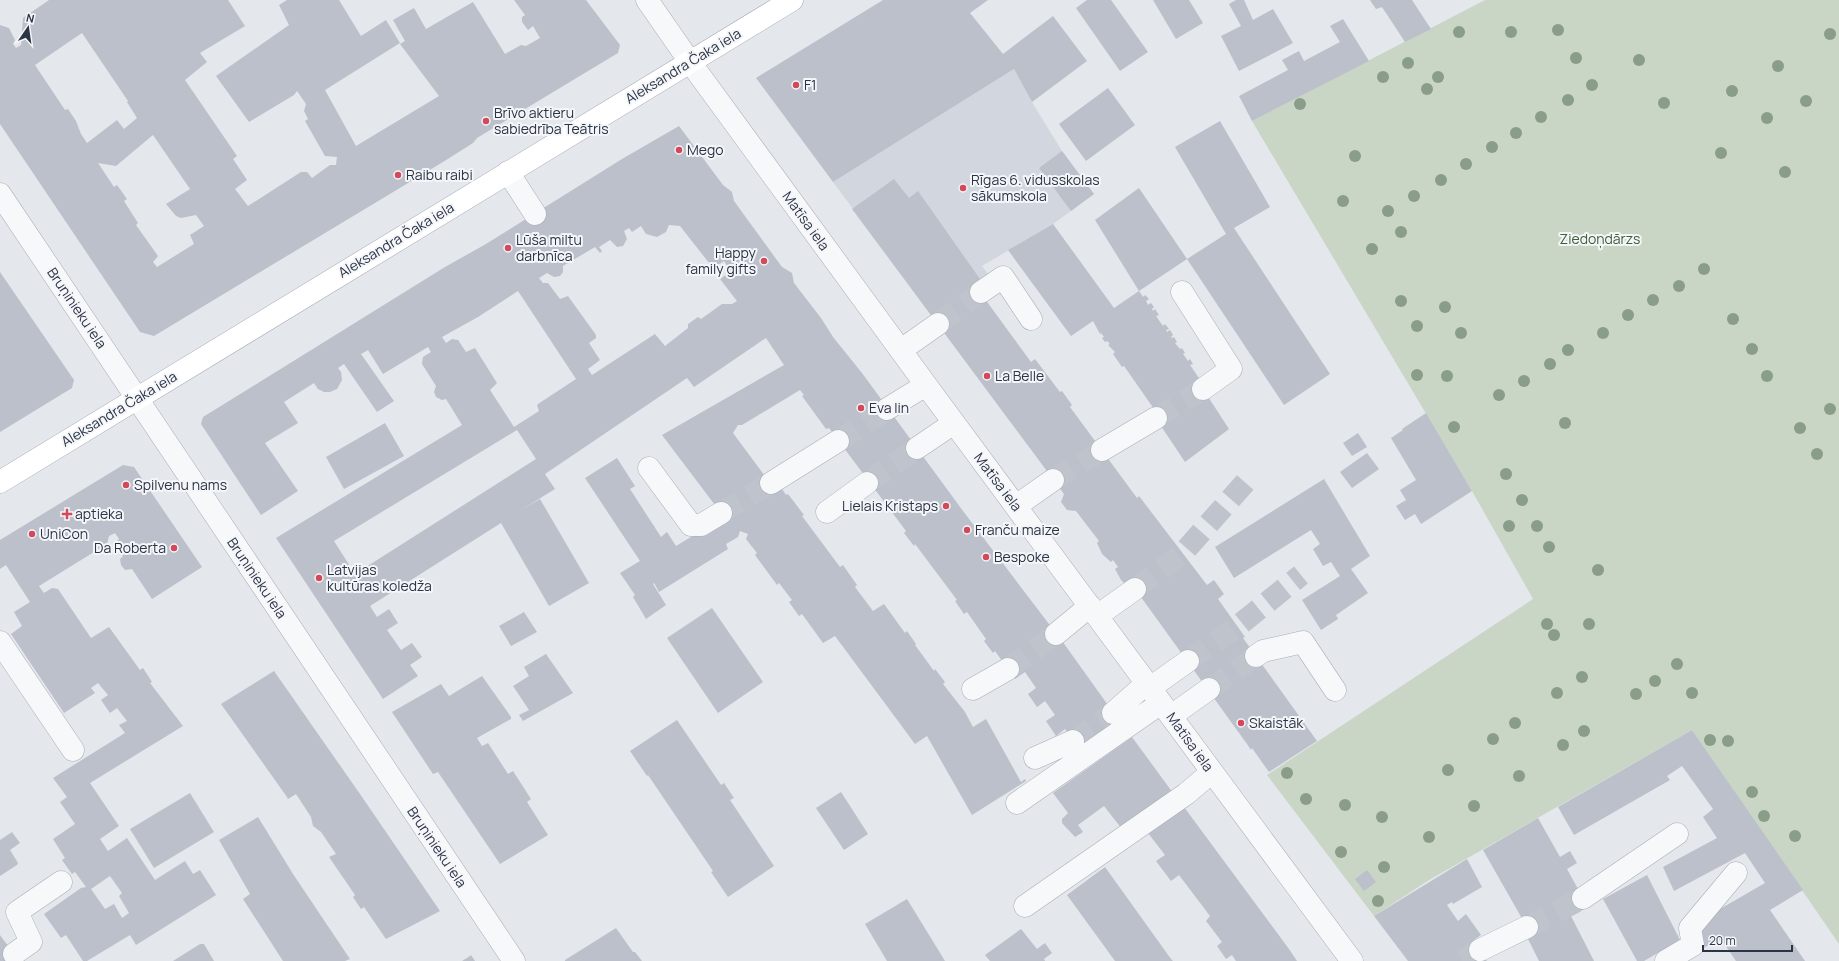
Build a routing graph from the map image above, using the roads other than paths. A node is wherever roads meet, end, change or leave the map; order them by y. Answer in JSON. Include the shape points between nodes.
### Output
{"nodes":[{"id":1,"x":647,"y":0,"type":"edge"},
{"id":2,"x":792,"y":0,"type":"edge"},
{"id":3,"x":690,"y":62,"type":"junction"},
{"id":4,"x":508,"y":172,"type":"junction"},
{"id":5,"x":0,"y":194,"type":"edge"},
{"id":6,"x":535,"y":214,"type":"dead end"},
{"id":7,"x":981,"y":292,"type":"tunnel mouth"},
{"id":8,"x":1182,"y":292,"type":"dead end"},
{"id":9,"x":1031,"y":319,"type":"dead end"},
{"id":10,"x":938,"y":324,"type":"tunnel mouth"},
{"id":11,"x":901,"y":350,"type":"junction"},
{"id":12,"x":926,"y":385,"type":"junction"},
{"id":13,"x":1203,"y":389,"type":"tunnel mouth"},
{"id":14,"x":137,"y":398,"type":"junction"},
{"id":15,"x":888,"y":409,"type":"tunnel mouth"},
{"id":16,"x":1156,"y":418,"type":"tunnel mouth"},
{"id":17,"x":954,"y":423,"type":"junction"},
{"id":18,"x":838,"y":441,"type":"tunnel mouth"},
{"id":19,"x":917,"y":448,"type":"tunnel mouth"},
{"id":20,"x":1102,"y":450,"type":"tunnel mouth"},
{"id":21,"x":649,"y":468,"type":"dead end"},
{"id":22,"x":1053,"y":480,"type":"tunnel mouth"},
{"id":23,"x":0,"y":482,"type":"edge"},
{"id":24,"x":771,"y":483,"type":"tunnel mouth"},
{"id":25,"x":867,"y":483,"type":"tunnel mouth"},
{"id":26,"x":1016,"y":506,"type":"junction"},
{"id":27,"x":827,"y":512,"type":"dead end"},
{"id":28,"x":721,"y":513,"type":"tunnel mouth"},
{"id":29,"x":1135,"y":589,"type":"tunnel mouth"},
{"id":30,"x":1093,"y":611,"type":"junction"},
{"id":31,"x":1056,"y":634,"type":"tunnel mouth"},
{"id":32,"x":0,"y":642,"type":"edge"},
{"id":33,"x":1256,"y":656,"type":"tunnel mouth"},
{"id":34,"x":1188,"y":661,"type":"tunnel mouth"},
{"id":35,"x":1008,"y":669,"type":"tunnel mouth"},
{"id":36,"x":973,"y":689,"type":"dead end"},
{"id":37,"x":1209,"y":689,"type":"tunnel mouth"},
{"id":38,"x":1335,"y":690,"type":"dead end"},
{"id":39,"x":1157,"y":698,"type":"junction"},
{"id":40,"x":1113,"y":713,"type":"tunnel mouth"},
{"id":41,"x":1073,"y":741,"type":"tunnel mouth"},
{"id":42,"x":73,"y":750,"type":"dead end"},
{"id":43,"x":1035,"y":758,"type":"dead end"},
{"id":44,"x":1212,"y":772,"type":"junction"},
{"id":45,"x":1017,"y":803,"type":"dead end"},
{"id":46,"x":1677,"y":834,"type":"dead end"},
{"id":47,"x":1736,"y":873,"type":"dead end"},
{"id":48,"x":61,"y":882,"type":"dead end"},
{"id":49,"x":1583,"y":898,"type":"tunnel mouth"},
{"id":50,"x":1025,"y":906,"type":"dead end"},
{"id":51,"x":1527,"y":927,"type":"tunnel mouth"},
{"id":52,"x":1480,"y":950,"type":"tunnel mouth"},
{"id":53,"x":14,"y":954,"type":"dead end"},
{"id":54,"x":514,"y":961,"type":"edge"},
{"id":55,"x":1352,"y":961,"type":"edge"},
{"id":56,"x":1666,"y":961,"type":"edge"}],
"edges":[{"from":1,"to":3,"type":"street","name":"Matīsa iela"},
{"from":2,"to":3,"type":"main road","name":"Aleksandra Čaka iela"},
{"from":3,"to":4,"type":"main road","name":"Aleksandra Čaka iela"},
{"from":3,"to":11,"type":"street","name":"Matīsa iela"},
{"from":4,"to":6,"type":"street"},
{"from":4,"to":14,"type":"main road","name":"Aleksandra Čaka iela"},
{"from":5,"to":14,"type":"street","name":"Bruņinieku iela"},
{"from":7,"to":9,"type":"street","via":[[1003,277]]},
{"from":8,"to":13,"type":"street","via":[[1231,369]]},
{"from":10,"to":11,"type":"street"},
{"from":11,"to":12,"type":"street","name":"Matīsa iela"},
{"from":12,"to":15,"type":"street"},
{"from":12,"to":17,"type":"street","name":"Matīsa iela"},
{"from":14,"to":23,"type":"main road","name":"Aleksandra Čaka iela"},
{"from":14,"to":54,"type":"street","name":"Bruņinieku iela"},
{"from":16,"to":20,"type":"street"},
{"from":17,"to":19,"type":"street"},
{"from":17,"to":26,"type":"street","name":"Matīsa iela"},
{"from":18,"to":24,"type":"street"},
{"from":21,"to":28,"type":"street","via":[[691,524],[701,526]]},
{"from":22,"to":26,"type":"street"},
{"from":25,"to":27,"type":"street"},
{"from":26,"to":30,"type":"street","name":"Matīsa iela"},
{"from":29,"to":30,"type":"street"},
{"from":30,"to":31,"type":"street"},
{"from":30,"to":39,"type":"street","name":"Matīsa iela"},
{"from":32,"to":42,"type":"street"},
{"from":33,"to":38,"type":"street","via":[[1263,651],[1303,642]]},
{"from":34,"to":39,"type":"street"},
{"from":35,"to":36,"type":"street"},
{"from":37,"to":39,"type":"street"},
{"from":39,"to":40,"type":"street"},
{"from":39,"to":44,"type":"street","name":"Matīsa iela"},
{"from":39,"to":45,"type":"street"},
{"from":41,"to":43,"type":"street"},
{"from":44,"to":50,"type":"street","via":[[1186,794]]},
{"from":44,"to":55,"type":"street","name":"Matīsa iela"},
{"from":46,"to":49,"type":"street"},
{"from":47,"to":56,"type":"street","via":[[1690,928],[1693,945]]},
{"from":48,"to":53,"type":"street","via":[[17,912],[32,942]]},
{"from":51,"to":52,"type":"street"}]}
